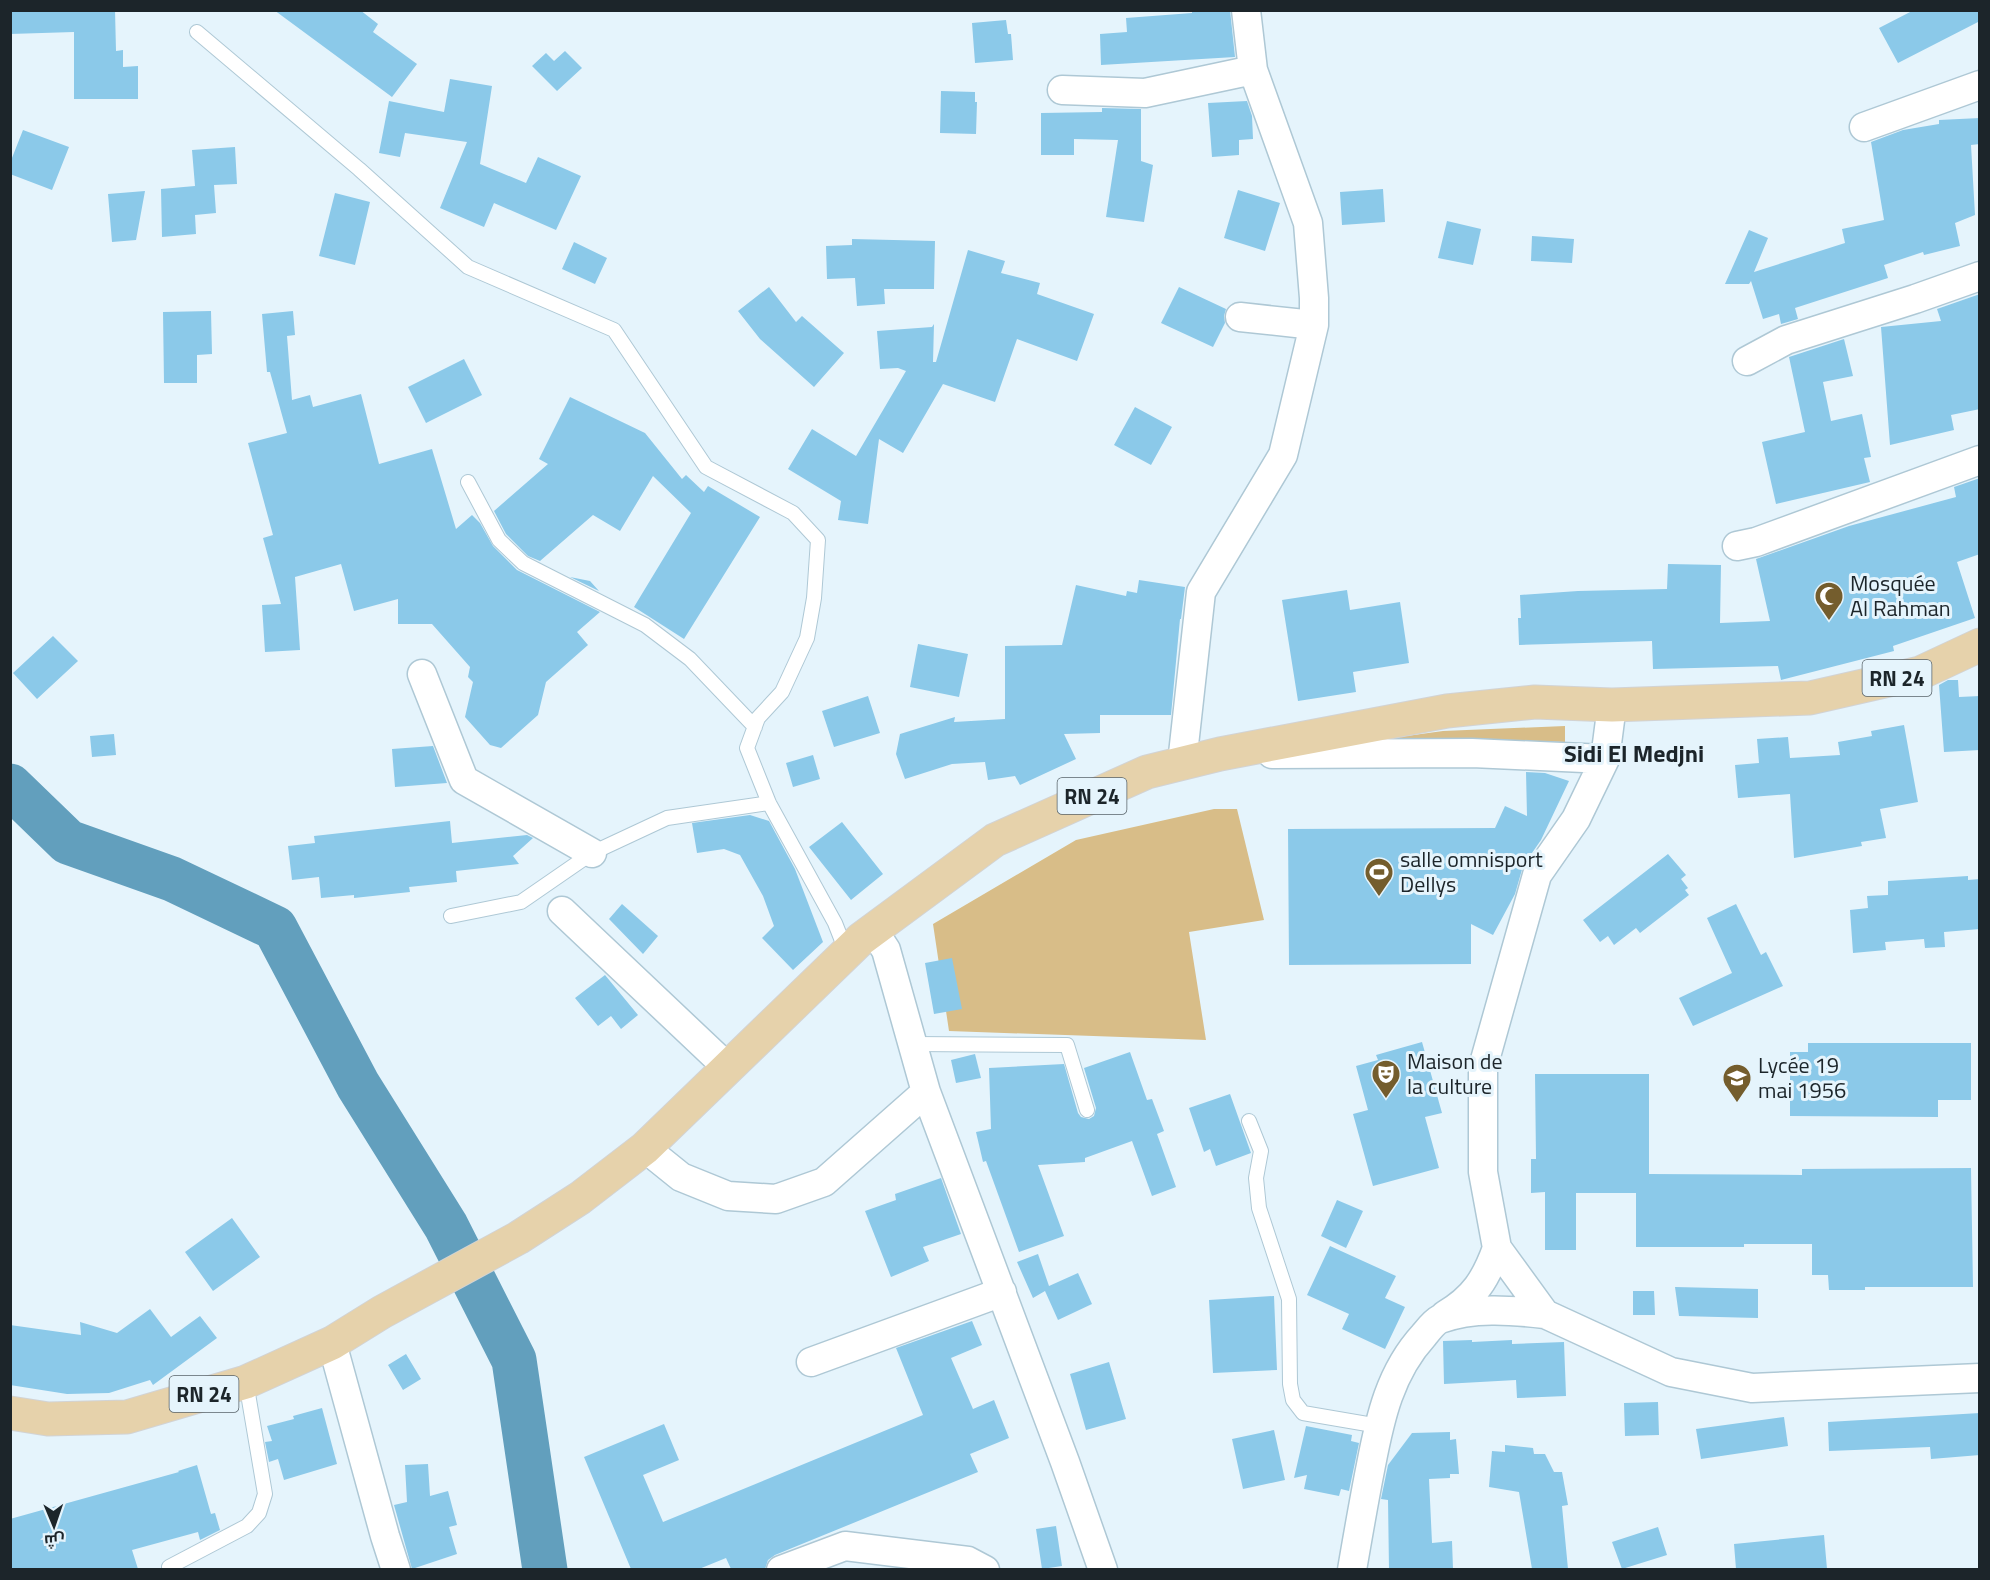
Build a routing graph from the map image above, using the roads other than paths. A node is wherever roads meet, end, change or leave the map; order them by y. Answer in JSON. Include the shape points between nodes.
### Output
{"nodes":[{"id":1,"x":1246,"y":10,"type":"edge"},
{"id":2,"x":197,"y":32,"type":"dead end"},
{"id":3,"x":1253,"y":70,"type":"junction"},
{"id":4,"x":1980,"y":85,"type":"edge"},
{"id":5,"x":1062,"y":90,"type":"dead end"},
{"id":6,"x":1864,"y":127,"type":"dead end"},
{"id":7,"x":1980,"y":276,"type":"edge"},
{"id":8,"x":1240,"y":317,"type":"dead end"},
{"id":9,"x":1314,"y":325,"type":"junction"},
{"id":10,"x":1747,"y":361,"type":"dead end"},
{"id":11,"x":1980,"y":460,"type":"edge"},
{"id":12,"x":468,"y":482,"type":"dead end"},
{"id":13,"x":1737,"y":546,"type":"dead end"},
{"id":14,"x":1980,"y":645,"type":"edge"},
{"id":15,"x":422,"y":674,"type":"dead end"},
{"id":16,"x":1612,"y":705,"type":"junction"},
{"id":17,"x":754,"y":727,"type":"junction"},
{"id":18,"x":1220,"y":754,"type":"junction"},
{"id":19,"x":1605,"y":759,"type":"junction"},
{"id":20,"x":1182,"y":763,"type":"junction"},
{"id":21,"x":769,"y":803,"type":"junction"},
{"id":22,"x":592,"y":853,"type":"junction"},
{"id":23,"x":562,"y":911,"type":"dead end"},
{"id":24,"x":451,"y":916,"type":"dead end"},
{"id":25,"x":873,"y":930,"type":"junction"},
{"id":26,"x":847,"y":953,"type":"junction"},
{"id":27,"x":912,"y":1044,"type":"junction"},
{"id":28,"x":728,"y":1068,"type":"junction"},
{"id":29,"x":926,"y":1092,"type":"junction"},
{"id":30,"x":1087,"y":1110,"type":"dead end"},
{"id":31,"x":1249,"y":1120,"type":"dead end"},
{"id":32,"x":645,"y":1148,"type":"junction"},
{"id":33,"x":1497,"y":1248,"type":"junction"},
{"id":34,"x":1002,"y":1292,"type":"junction"},
{"id":35,"x":1545,"y":1314,"type":"junction"},
{"id":36,"x":1437,"y":1320,"type":"junction"},
{"id":37,"x":332,"y":1343,"type":"junction"},
{"id":38,"x":811,"y":1362,"type":"dead end"},
{"id":39,"x":1980,"y":1378,"type":"edge"},
{"id":40,"x":246,"y":1382,"type":"junction"},
{"id":41,"x":10,"y":1413,"type":"edge"},
{"id":42,"x":1379,"y":1426,"type":"junction"},
{"id":43,"x":169,"y":1567,"type":"dead end"},
{"id":44,"x":396,"y":1569,"type":"edge"},
{"id":45,"x":781,"y":1569,"type":"edge"},
{"id":46,"x":985,"y":1569,"type":"edge"},
{"id":47,"x":1103,"y":1569,"type":"edge"},
{"id":48,"x":1352,"y":1569,"type":"edge"}],
"edges":[{"from":1,"to":3,"type":"street"},
{"from":2,"to":17,"type":"lane","via":[[468,267],[614,330],[706,467],[793,513],[818,540],[807,638],[782,692]]},
{"from":3,"to":5,"type":"street","via":[[1145,93]]},
{"from":3,"to":9,"type":"street","via":[[1308,223]]},
{"from":4,"to":6,"type":"street"},
{"from":7,"to":10,"type":"street","via":[[1786,340]]},
{"from":8,"to":9,"type":"street"},
{"from":9,"to":20,"type":"street","via":[[1283,455],[1201,592]]},
{"from":11,"to":13,"type":"street"},
{"from":12,"to":17,"type":"lane","via":[[499,540],[523,563],[645,625],[690,659]]},
{"from":14,"to":16,"type":"main road","number":"RN 24","via":[[1920,673],[1810,698]]},
{"from":15,"to":22,"type":"street","via":[[464,780]]},
{"from":16,"to":18,"type":"main road","number":"RN 24","via":[[1535,702],[1446,711]]},
{"from":16,"to":19,"type":"street"},
{"from":17,"to":21,"type":"lane","via":[[747,748]]},
{"from":18,"to":19,"type":"street","via":[[1472,753]]},
{"from":18,"to":20,"type":"main road","number":"RN 24"},
{"from":19,"to":33,"type":"street","via":[[1576,819],[1537,875],[1483,1067],[1483,1172]]},
{"from":20,"to":25,"type":"main road","number":"RN 24","via":[[1148,772],[995,840]]},
{"from":21,"to":22,"type":"lane","via":[[667,818]]},
{"from":21,"to":26,"type":"lane","via":[[835,923]]},
{"from":22,"to":24,"type":"lane","via":[[521,902]]},
{"from":23,"to":28,"type":"street"},
{"from":25,"to":26,"type":"main road","number":"RN 24"},
{"from":25,"to":27,"type":"street","via":[[886,950]]},
{"from":26,"to":28,"type":"main road","number":"RN 24"},
{"from":27,"to":29,"type":"street"},
{"from":27,"to":30,"type":"lane","via":[[1067,1046]]},
{"from":28,"to":32,"type":"main road","number":"RN 24"},
{"from":29,"to":32,"type":"street","via":[[824,1182],[776,1199],[728,1196],[681,1177]]},
{"from":29,"to":34,"type":"street"},
{"from":31,"to":42,"type":"lane","via":[[1261,1151],[1258,1208],[1289,1299],[1293,1400],[1303,1413]]},
{"from":32,"to":37,"type":"main road","number":"RN 24","via":[[580,1198],[518,1238]]},
{"from":33,"to":35,"type":"street"},
{"from":33,"to":36,"type":"street","via":[[1476,1291]]},
{"from":34,"to":38,"type":"street"},
{"from":34,"to":47,"type":"street"},
{"from":35,"to":36,"type":"street","via":[[1508,1309],[1473,1311]]},
{"from":35,"to":39,"type":"street","via":[[1671,1372],[1752,1388]]},
{"from":36,"to":42,"type":"street","via":[[1413,1347],[1394,1379]]},
{"from":37,"to":40,"type":"main road","number":"RN 24"},
{"from":37,"to":44,"type":"street"},
{"from":40,"to":41,"type":"main road","number":"RN 24","via":[[128,1417],[48,1419]]},
{"from":40,"to":43,"type":"lane","via":[[265,1494],[259,1513],[247,1526]]},
{"from":42,"to":48,"type":"street"},
{"from":45,"to":46,"type":"street","via":[[845,1546],[968,1561]]}]}
